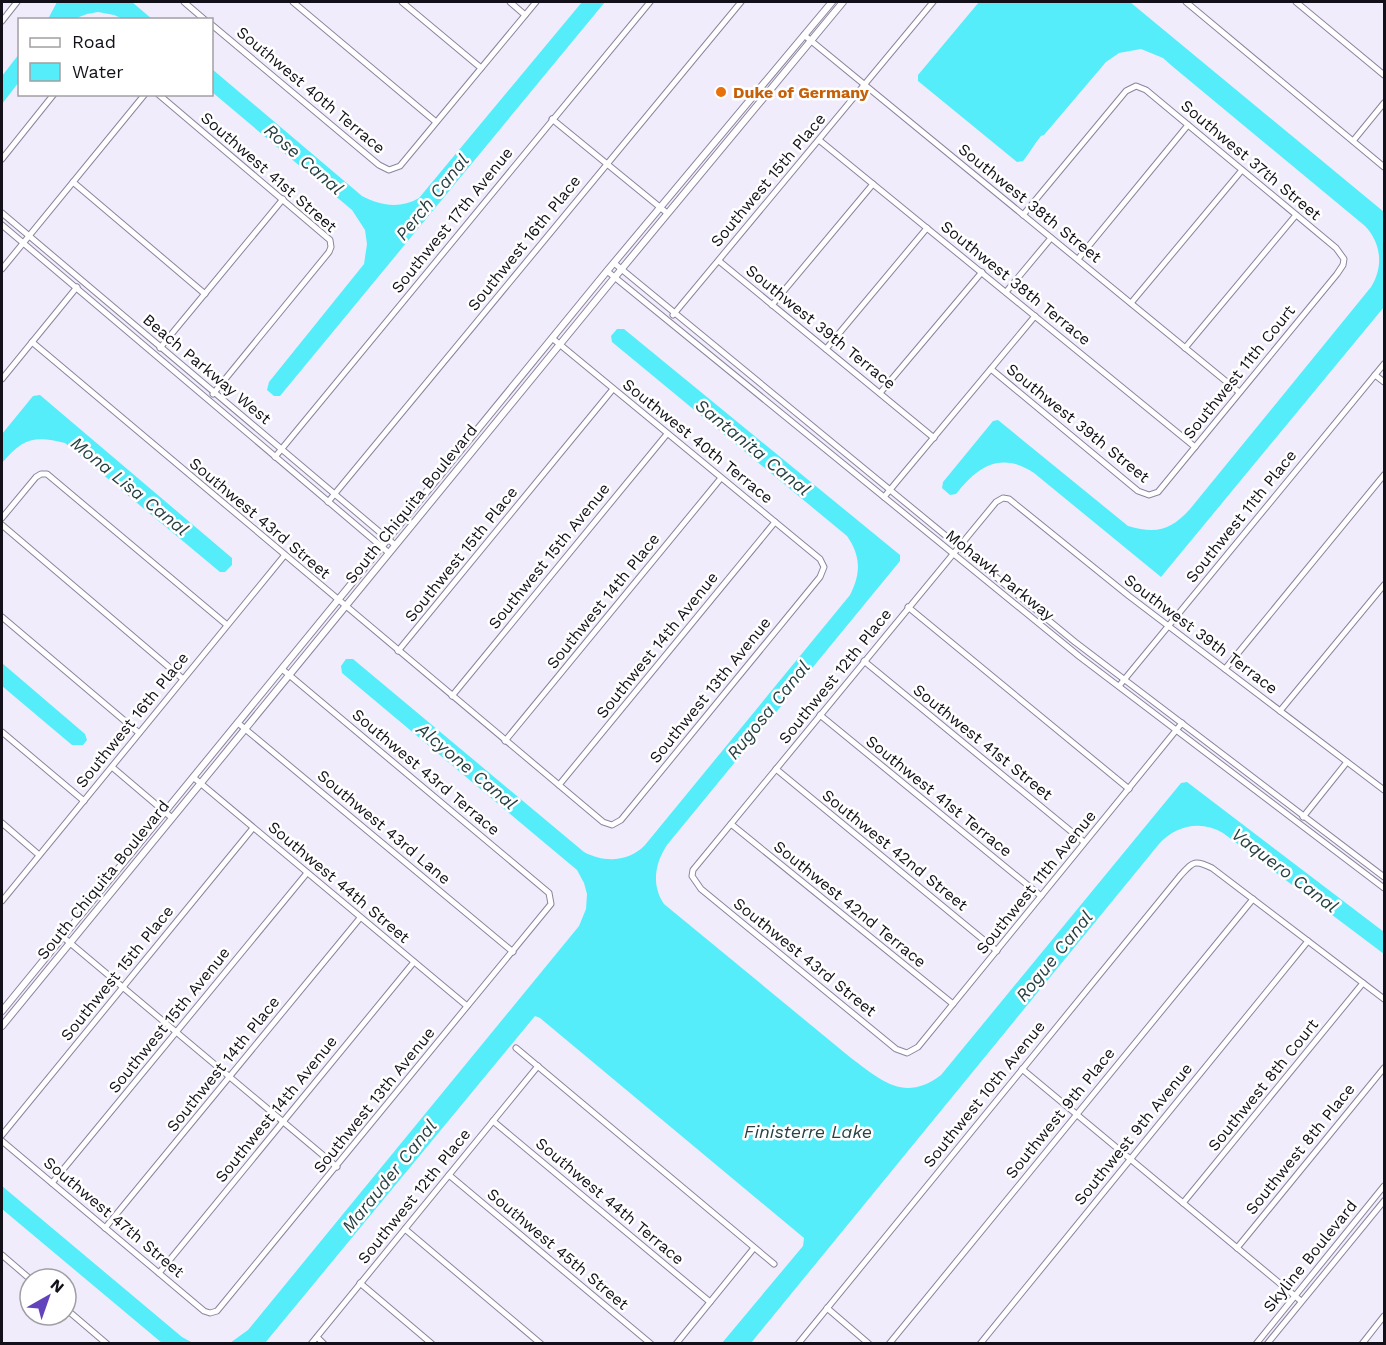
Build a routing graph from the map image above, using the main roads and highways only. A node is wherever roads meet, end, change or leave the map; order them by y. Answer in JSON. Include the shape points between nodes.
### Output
{"nodes":[{"id":1,"x":832,"y":2,"type":"edge"},
{"id":2,"x":843,"y":2,"type":"edge"},
{"id":3,"x":2,"y":1012,"type":"edge"},
{"id":4,"x":2,"y":1026,"type":"edge"}],
"edges":[{"from":1,"to":3,"type":"main road","name":"South Chiquita Boulevard"},
{"from":2,"to":4,"type":"main road","name":"South Chiquita Boulevard"}]}
